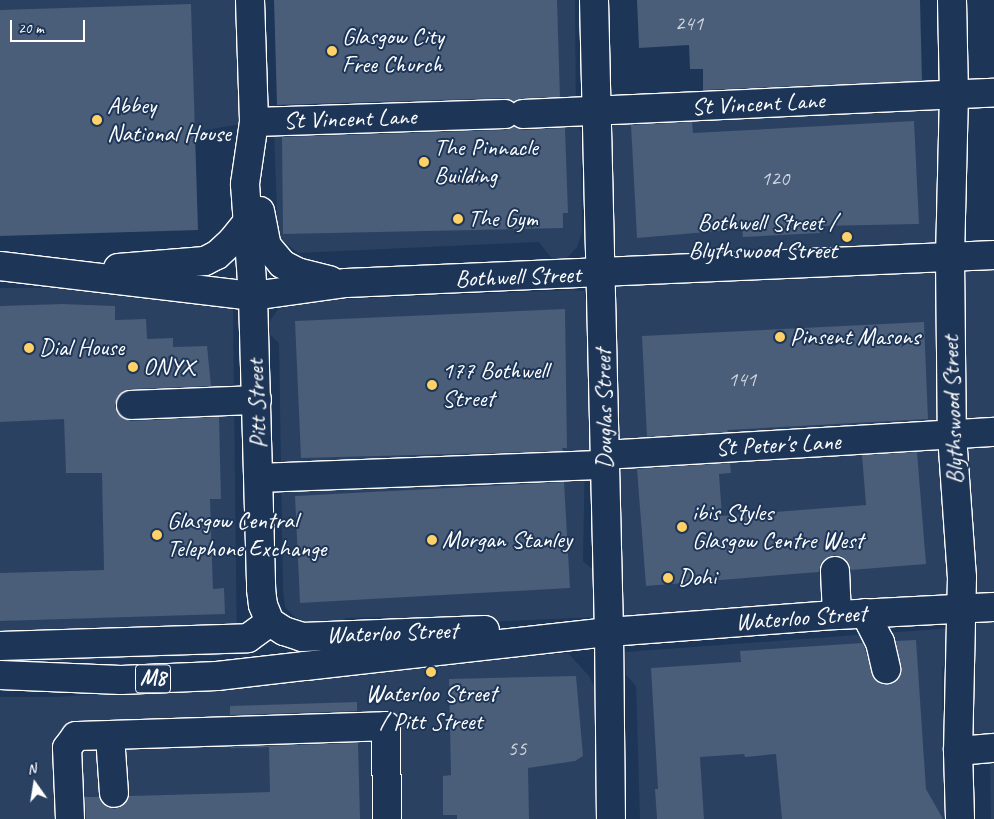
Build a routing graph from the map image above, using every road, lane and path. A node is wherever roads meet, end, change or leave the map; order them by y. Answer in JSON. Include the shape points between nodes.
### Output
{"nodes":[{"id":1,"x":250,"y":0,"type":"edge"},
{"id":2,"x":594,"y":0,"type":"edge"},
{"id":3,"x":952,"y":0,"type":"edge"},
{"id":4,"x":994,"y":93,"type":"edge"},
{"id":5,"x":954,"y":94,"type":"junction"},
{"id":6,"x":597,"y":111,"type":"junction"},
{"id":7,"x":254,"y":122,"type":"junction"},
{"id":8,"x":245,"y":184,"type":"junction"},
{"id":9,"x":248,"y":221,"type":"junction"},
{"id":10,"x":994,"y":255,"type":"edge"},
{"id":11,"x":950,"y":257,"type":"junction"},
{"id":12,"x":0,"y":266,"type":"edge"},
{"id":13,"x":44,"y":272,"type":"junction"},
{"id":14,"x":601,"y":274,"type":"junction"},
{"id":15,"x":346,"y":283,"type":"junction"},
{"id":16,"x":253,"y":296,"type":"junction"},
{"id":17,"x":257,"y":400,"type":"junction"},
{"id":18,"x":131,"y":405,"type":"dead end"},
{"id":19,"x":994,"y":432,"type":"edge"},
{"id":20,"x":952,"y":435,"type":"junction"},
{"id":21,"x":605,"y":460,"type":"junction"},
{"id":22,"x":259,"y":478,"type":"junction"},
{"id":23,"x":835,"y":571,"type":"dead end"},
{"id":24,"x":994,"y":607,"type":"edge"},
{"id":25,"x":962,"y":609,"type":"junction"},
{"id":26,"x":865,"y":613,"type":"junction"},
{"id":27,"x":837,"y":615,"type":"junction"},
{"id":28,"x":270,"y":622,"type":"junction"},
{"id":29,"x":609,"y":632,"type":"junction"},
{"id":30,"x":0,"y":646,"type":"edge"},
{"id":31,"x":886,"y":668,"type":"dead end"},
{"id":32,"x":0,"y":675,"type":"edge"},
{"id":33,"x":110,"y":736,"type":"junction"},
{"id":34,"x":994,"y":748,"type":"edge"},
{"id":35,"x":958,"y":751,"type":"junction"},
{"id":36,"x":114,"y":793,"type":"dead end"},
{"id":37,"x":70,"y":819,"type":"edge"},
{"id":38,"x":388,"y":819,"type":"edge"},
{"id":39,"x":611,"y":819,"type":"edge"},
{"id":40,"x":960,"y":819,"type":"edge"}],
"edges":[{"from":1,"to":7,"type":"main road","name":"Pitt Street"},
{"from":2,"to":6,"type":"main road","name":"Douglas Street"},
{"from":3,"to":5,"type":"main road","name":"Blythswood Street"},
{"from":4,"to":5,"type":"main road","name":"St Vincent Lane"},
{"from":5,"to":6,"type":"main road","name":"St Vincent Lane"},
{"from":5,"to":11,"type":"main road","name":"Blythswood Street"},
{"from":6,"to":7,"type":"main road","name":"St Vincent Lane"},
{"from":6,"to":14,"type":"main road","name":"Douglas Street"},
{"from":7,"to":8,"type":"main road","name":"Pitt Street"},
{"from":8,"to":9,"type":"main road","name":"Pitt Street"},
{"from":8,"to":15,"type":"main road","via":[[259,203],[267,246],[282,264],[310,277]]},
{"from":9,"to":13,"type":"main road","name":"Bothwell Street","via":[[232,241],[205,261]]},
{"from":9,"to":16,"type":"main road","name":"Pitt Street"},
{"from":10,"to":11,"type":"main road","name":"Bothwell Street"},
{"from":11,"to":14,"type":"main road","name":"Bothwell Street"},
{"from":11,"to":20,"type":"main road","name":"Blythswood Street"},
{"from":12,"to":13,"type":"main road","name":"Bothwell Street"},
{"from":13,"to":16,"type":"main road","name":"Bothwell Street"},
{"from":14,"to":15,"type":"main road","name":"Bothwell Street"},
{"from":14,"to":21,"type":"main road","name":"Douglas Street"},
{"from":15,"to":16,"type":"main road","name":"Bothwell Street"},
{"from":16,"to":17,"type":"main road","name":"Pitt Street"},
{"from":17,"to":18,"type":"main road"},
{"from":17,"to":22,"type":"main road","name":"Pitt Street"},
{"from":19,"to":20,"type":"main road","name":"St Peter's Lane"},
{"from":20,"to":21,"type":"main road","name":"St Peter's Lane"},
{"from":20,"to":25,"type":"main road","name":"Blythswood Street"},
{"from":21,"to":22,"type":"main road","name":"St Peter's Lane"},
{"from":21,"to":29,"type":"main road","name":"Douglas Street"},
{"from":22,"to":28,"type":"main road","name":"Pitt Street","via":[[262,605]]},
{"from":23,"to":27,"type":"main road"},
{"from":24,"to":25,"type":"main road","name":"Waterloo Street"},
{"from":25,"to":26,"type":"main road","name":"Waterloo Street"},
{"from":25,"to":35,"type":"main road","name":"Blythswood Street"},
{"from":26,"to":27,"type":"main road","name":"Waterloo Street"},
{"from":26,"to":31,"type":"main road","via":[[880,642]]},
{"from":27,"to":29,"type":"main road","name":"Waterloo Street"},
{"from":28,"to":29,"type":"main road","name":"Waterloo Street","via":[[284,632],[302,637],[452,630]]},
{"from":28,"to":30,"type":"main road","via":[[248,638]]},
{"from":29,"to":32,"type":"main road","name":"Waterloo Street","number":"M8","via":[[217,676],[121,680]]},
{"from":29,"to":39,"type":"main road","name":"Douglas Street"},
{"from":33,"to":36,"type":"main road"},
{"from":33,"to":37,"type":"main road","via":[[76,736],[67,748]]},
{"from":33,"to":38,"type":"main road","via":[[386,726]]},
{"from":34,"to":35,"type":"main road"},
{"from":35,"to":40,"type":"main road","name":"Blythswood Street"}]}
